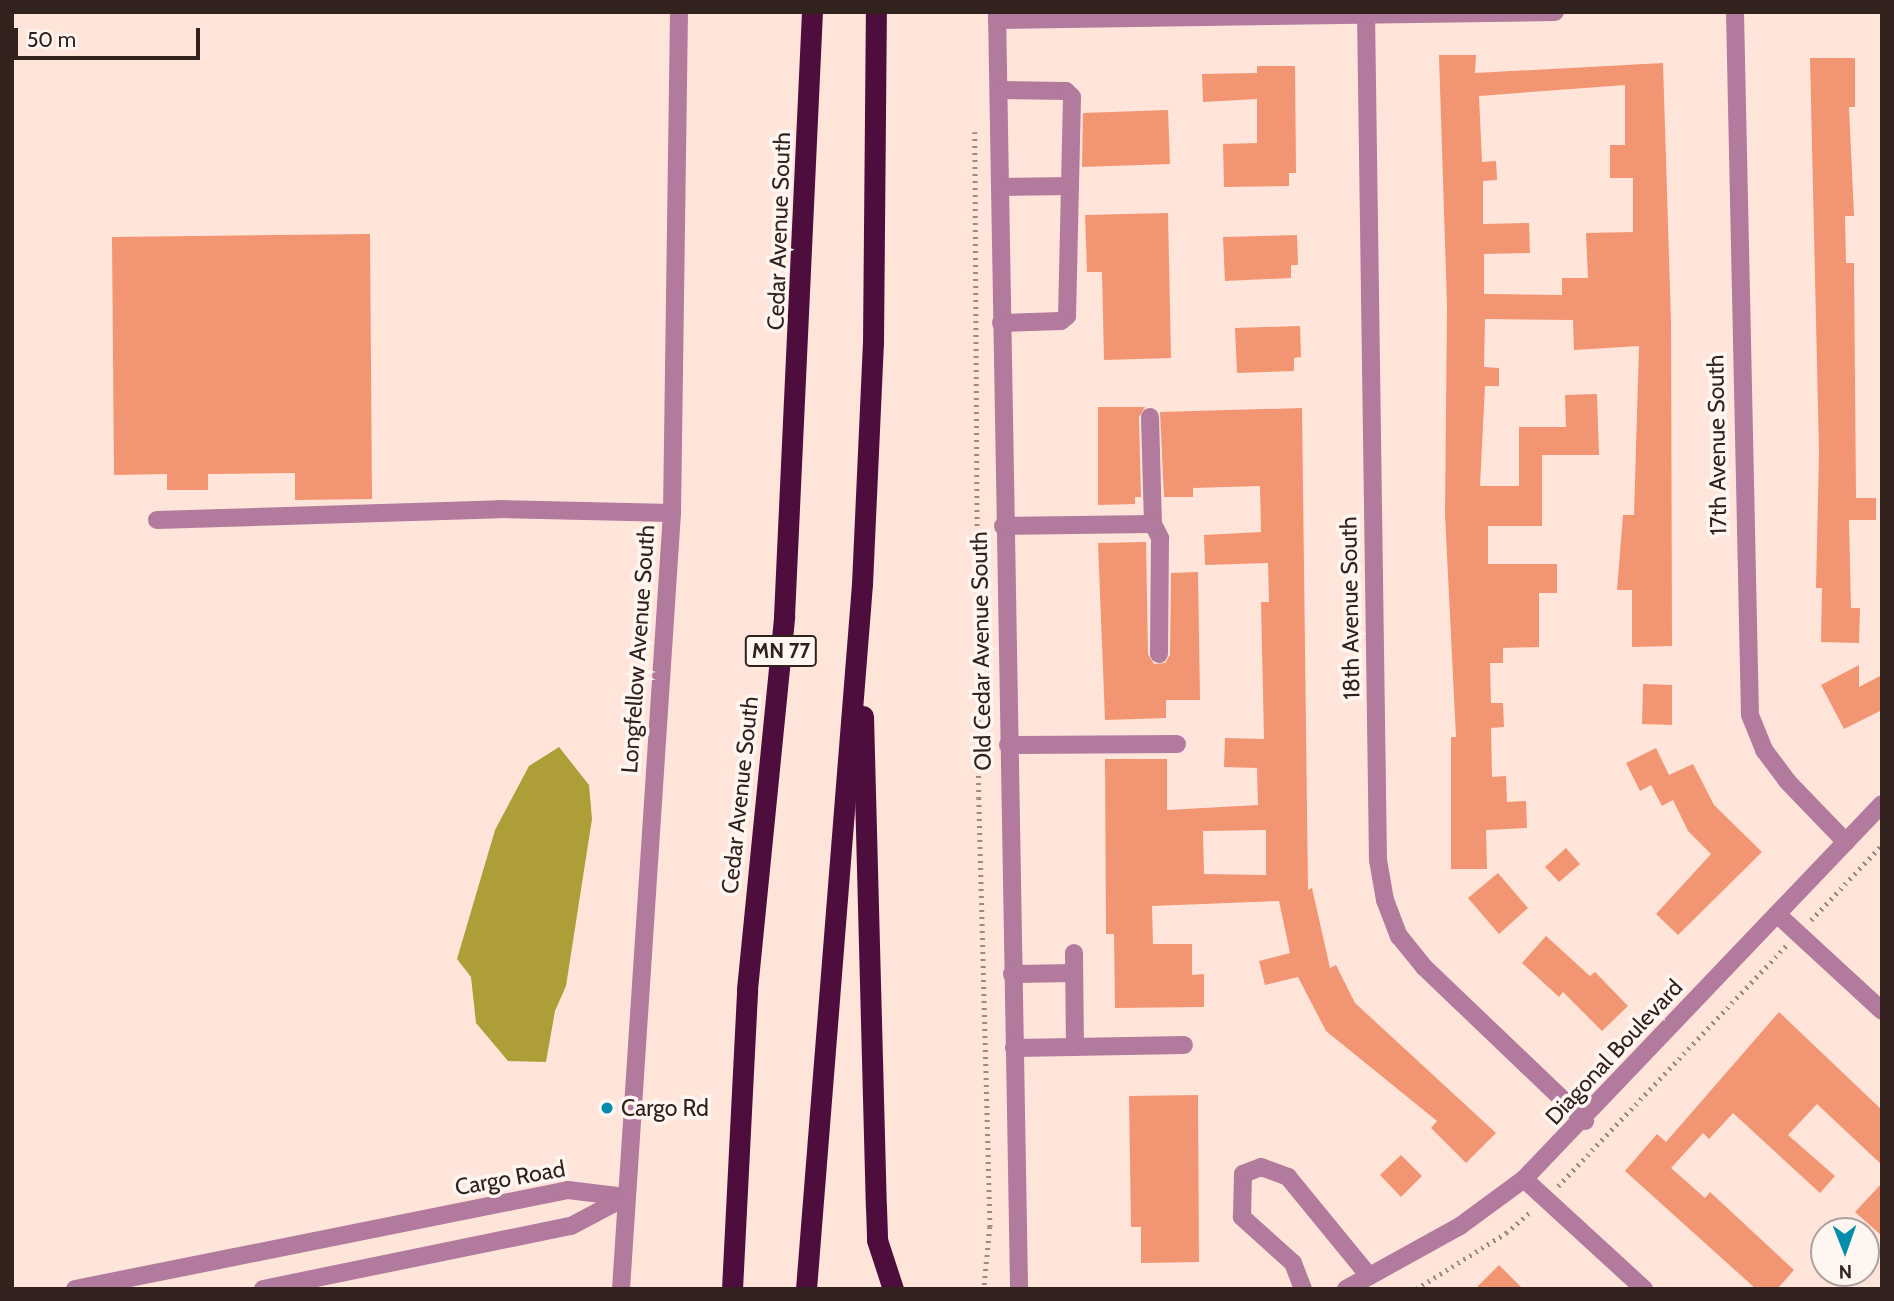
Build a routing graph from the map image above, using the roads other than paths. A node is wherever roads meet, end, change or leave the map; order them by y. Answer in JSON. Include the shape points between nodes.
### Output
{"nodes":[{"id":1,"x":679,"y":12,"type":"edge"},
{"id":2,"x":812,"y":12,"type":"edge"},
{"id":3,"x":876,"y":12,"type":"edge"},
{"id":4,"x":1555,"y":12,"type":"edge"},
{"id":5,"x":1735,"y":12,"type":"edge"},
{"id":6,"x":1366,"y":14,"type":"edge"},
{"id":7,"x":997,"y":16,"type":"edge"},
{"id":8,"x":1000,"y":90,"type":"junction"},
{"id":9,"x":1070,"y":186,"type":"junction"},
{"id":10,"x":1000,"y":187,"type":"junction"},
{"id":11,"x":1001,"y":323,"type":"junction"},
{"id":12,"x":1150,"y":417,"type":"dead end"},
{"id":13,"x":672,"y":513,"type":"junction"},
{"id":14,"x":157,"y":520,"type":"dead end"},
{"id":15,"x":1153,"y":524,"type":"junction"},
{"id":16,"x":1003,"y":526,"type":"junction"},
{"id":17,"x":862,"y":584,"type":"junction"},
{"id":18,"x":1159,"y":654,"type":"dead end"},
{"id":19,"x":1177,"y":744,"type":"dead end"},
{"id":20,"x":1007,"y":745,"type":"junction"},
{"id":21,"x":1882,"y":804,"type":"edge"},
{"id":22,"x":1846,"y":842,"type":"junction"},
{"id":23,"x":1777,"y":914,"type":"junction"},
{"id":24,"x":1074,"y":953,"type":"dead end"},
{"id":25,"x":1074,"y":973,"type":"junction"},
{"id":26,"x":1012,"y":974,"type":"junction"},
{"id":27,"x":1882,"y":1011,"type":"edge"},
{"id":28,"x":1184,"y":1045,"type":"dead end"},
{"id":29,"x":1075,"y":1047,"type":"junction"},
{"id":30,"x":1014,"y":1048,"type":"junction"},
{"id":31,"x":1585,"y":1121,"type":"junction"},
{"id":32,"x":1524,"y":1179,"type":"junction"},
{"id":33,"x":626,"y":1197,"type":"junction"},
{"id":34,"x":1369,"y":1276,"type":"junction"},
{"id":35,"x":75,"y":1289,"type":"edge"},
{"id":36,"x":263,"y":1289,"type":"edge"},
{"id":37,"x":621,"y":1289,"type":"edge"},
{"id":38,"x":732,"y":1289,"type":"edge"},
{"id":39,"x":806,"y":1289,"type":"edge"},
{"id":40,"x":893,"y":1289,"type":"edge"},
{"id":41,"x":1019,"y":1289,"type":"edge"},
{"id":42,"x":1303,"y":1289,"type":"edge"},
{"id":43,"x":1346,"y":1289,"type":"edge"},
{"id":44,"x":1644,"y":1289,"type":"edge"}],
"edges":[{"from":1,"to":13,"type":"street","name":"Longfellow Avenue South"},
{"from":2,"to":38,"type":"highway","name":"Cedar Avenue South","number":"MN 77","via":[[790,533],[747,989]]},
{"from":3,"to":17,"type":"highway","via":[[873,343]]},
{"from":4,"to":6,"type":"street"},
{"from":5,"to":22,"type":"street","name":"17th Avenue South","via":[[1750,715],[1764,750],[1787,781]]},
{"from":6,"to":7,"type":"street"},
{"from":6,"to":31,"type":"street","name":"18th Avenue South","via":[[1378,860],[1385,900],[1399,936],[1424,967]]},
{"from":7,"to":8,"type":"street","name":"Old Cedar Avenue South"},
{"from":8,"to":9,"type":"street","via":[[1066,91],[1072,97]]},
{"from":8,"to":10,"type":"street","name":"Old Cedar Avenue South"},
{"from":9,"to":10,"type":"street"},
{"from":9,"to":11,"type":"street","via":[[1067,316],[1061,321]]},
{"from":10,"to":11,"type":"street","name":"Old Cedar Avenue South"},
{"from":11,"to":16,"type":"street","name":"Old Cedar Avenue South"},
{"from":12,"to":15,"type":"street"},
{"from":13,"to":14,"type":"street","via":[[500,509]]},
{"from":13,"to":33,"type":"street","name":"Longfellow Avenue South"},
{"from":15,"to":16,"type":"street"},
{"from":15,"to":18,"type":"street","via":[[1160,538]]},
{"from":16,"to":20,"type":"street","name":"Old Cedar Avenue South"},
{"from":17,"to":39,"type":"highway"},
{"from":17,"to":40,"type":"highway","via":[[867,1014],[877,1240]]},
{"from":19,"to":20,"type":"street"},
{"from":20,"to":26,"type":"street","name":"Old Cedar Avenue South"},
{"from":21,"to":22,"type":"street","name":"Diagonal Boulevard"},
{"from":22,"to":23,"type":"street","name":"Diagonal Boulevard"},
{"from":23,"to":27,"type":"street"},
{"from":23,"to":31,"type":"street","name":"Diagonal Boulevard"},
{"from":24,"to":25,"type":"street"},
{"from":25,"to":26,"type":"street"},
{"from":25,"to":29,"type":"street"},
{"from":26,"to":30,"type":"street","name":"Old Cedar Avenue South"},
{"from":28,"to":29,"type":"street"},
{"from":29,"to":30,"type":"street"},
{"from":30,"to":41,"type":"street","name":"Old Cedar Avenue South"},
{"from":31,"to":32,"type":"street","name":"Diagonal Boulevard"},
{"from":32,"to":34,"type":"street","name":"Diagonal Boulevard","via":[[1460,1226]]},
{"from":32,"to":44,"type":"street"},
{"from":33,"to":35,"type":"street","name":"Cargo Road","via":[[568,1190]]},
{"from":33,"to":36,"type":"street","via":[[571,1226]]},
{"from":33,"to":37,"type":"street","name":"Longfellow Avenue South"},
{"from":34,"to":42,"type":"street","via":[[1288,1177],[1261,1167],[1243,1174],[1242,1217],[1293,1263]]},
{"from":34,"to":43,"type":"street","name":"Diagonal Boulevard"}]}
